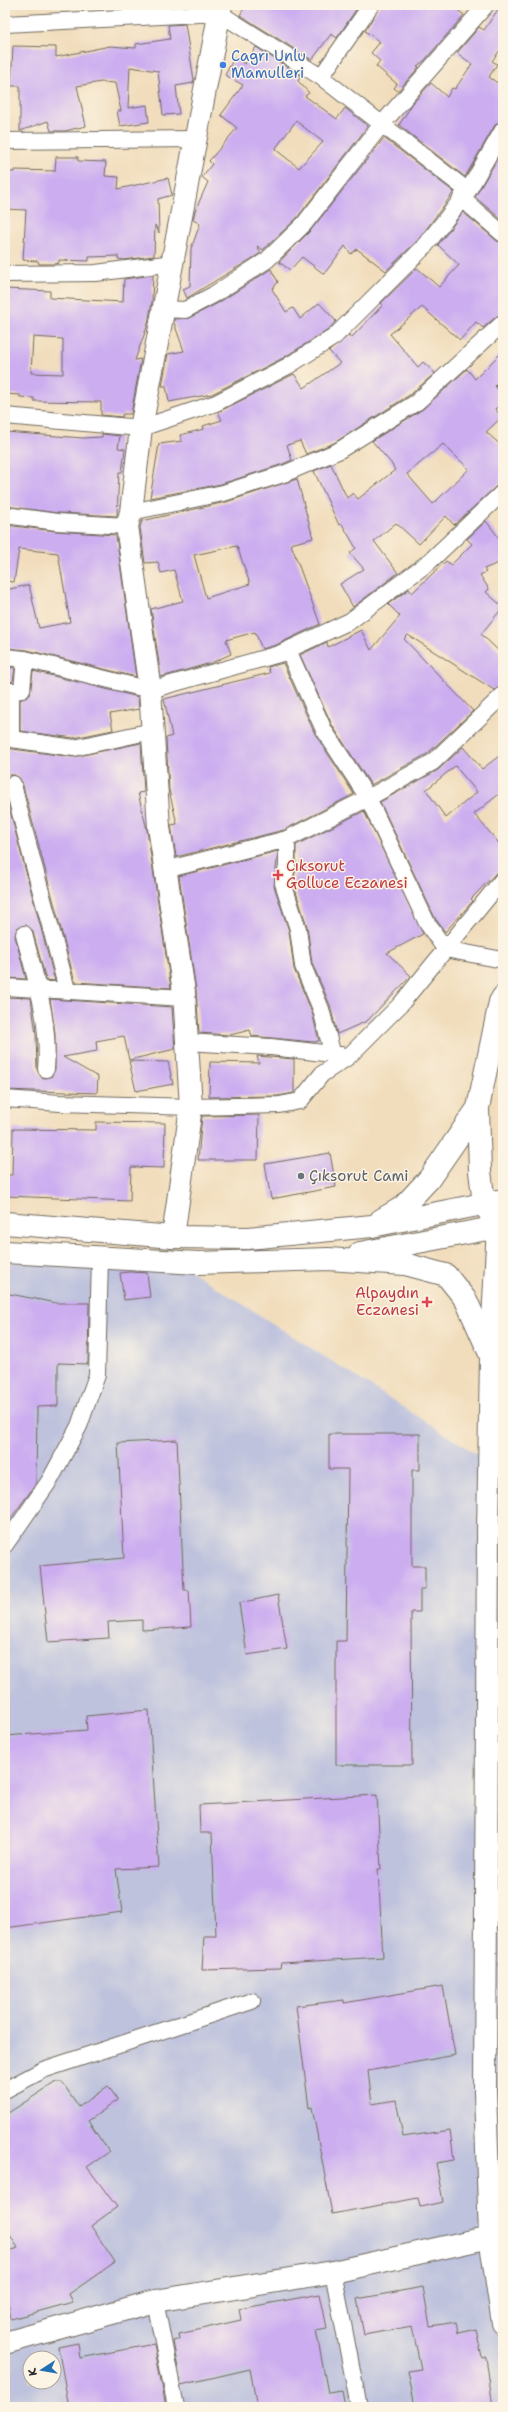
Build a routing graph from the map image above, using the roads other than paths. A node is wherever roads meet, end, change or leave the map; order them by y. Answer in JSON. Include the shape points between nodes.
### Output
{"nodes":[{"id":1,"x":371,"y":5,"type":"edge"},
{"id":2,"x":486,"y":5,"type":"edge"},
{"id":3,"x":220,"y":9,"type":"edge"},
{"id":4,"x":5,"y":24,"type":"edge"},
{"id":5,"x":321,"y":77,"type":"junction"},
{"id":6,"x":382,"y":124,"type":"junction"},
{"id":7,"x":503,"y":130,"type":"edge"},
{"id":8,"x":196,"y":139,"type":"junction"},
{"id":9,"x":5,"y":141,"type":"edge"},
{"id":10,"x":464,"y":195,"type":"junction"},
{"id":11,"x":503,"y":234,"type":"edge"},
{"id":12,"x":173,"y":263,"type":"junction"},
{"id":13,"x":5,"y":274,"type":"edge"},
{"id":14,"x":163,"y":310,"type":"junction"},
{"id":15,"x":503,"y":323,"type":"edge"},
{"id":16,"x":5,"y":416,"type":"edge"},
{"id":17,"x":141,"y":428,"type":"junction"},
{"id":18,"x":503,"y":492,"type":"edge"},
{"id":19,"x":5,"y":515,"type":"edge"},
{"id":20,"x":129,"y":519,"type":"junction"},
{"id":21,"x":288,"y":650,"type":"junction"},
{"id":22,"x":5,"y":657,"type":"edge"},
{"id":23,"x":25,"y":659,"type":"junction"},
{"id":24,"x":150,"y":690,"type":"junction"},
{"id":25,"x":503,"y":695,"type":"edge"},
{"id":26,"x":152,"y":731,"type":"junction"},
{"id":27,"x":8,"y":738,"type":"edge"},
{"id":28,"x":13,"y":784,"type":"dead end"},
{"id":29,"x":368,"y":798,"type":"junction"},
{"id":30,"x":287,"y":839,"type":"junction"},
{"id":31,"x":165,"y":870,"type":"junction"},
{"id":32,"x":503,"y":879,"type":"edge"},
{"id":33,"x":24,"y":934,"type":"dead end"},
{"id":34,"x":445,"y":949,"type":"junction"},
{"id":35,"x":503,"y":960,"type":"edge"},
{"id":36,"x":5,"y":987,"type":"edge"},
{"id":37,"x":40,"y":988,"type":"junction"},
{"id":38,"x":67,"y":990,"type":"junction"},
{"id":39,"x":503,"y":997,"type":"edge"},
{"id":40,"x":184,"y":998,"type":"junction"},
{"id":41,"x":187,"y":1042,"type":"junction"},
{"id":42,"x":332,"y":1052,"type":"junction"},
{"id":43,"x":348,"y":1057,"type":"junction"},
{"id":44,"x":46,"y":1069,"type":"dead end"},
{"id":45,"x":5,"y":1099,"type":"edge"},
{"id":46,"x":191,"y":1107,"type":"junction"},
{"id":47,"x":478,"y":1108,"type":"junction"},
{"id":48,"x":493,"y":1202,"type":"edge"},
{"id":49,"x":5,"y":1223,"type":"edge"},
{"id":50,"x":501,"y":1223,"type":"edge"},
{"id":51,"x":372,"y":1226,"type":"junction"},
{"id":52,"x":173,"y":1237,"type":"junction"},
{"id":53,"x":5,"y":1252,"type":"edge"},
{"id":54,"x":100,"y":1258,"type":"junction"},
{"id":55,"x":328,"y":1259,"type":"junction"},
{"id":56,"x":503,"y":1329,"type":"edge"},
{"id":57,"x":491,"y":1356,"type":"junction"},
{"id":58,"x":496,"y":1473,"type":"edge"},
{"id":59,"x":5,"y":1545,"type":"edge"},
{"id":60,"x":252,"y":2001,"type":"dead end"},
{"id":61,"x":5,"y":2090,"type":"edge"},
{"id":62,"x":490,"y":2237,"type":"junction"},
{"id":63,"x":334,"y":2272,"type":"junction"},
{"id":64,"x":155,"y":2301,"type":"junction"},
{"id":65,"x":503,"y":2323,"type":"edge"},
{"id":66,"x":5,"y":2343,"type":"edge"},
{"id":67,"x":176,"y":2407,"type":"edge"},
{"id":68,"x":359,"y":2407,"type":"edge"}],
"edges":[{"from":1,"to":5,"type":"street"},
{"from":2,"to":6,"type":"street"},
{"from":3,"to":4,"type":"street"},
{"from":3,"to":5,"type":"street"},
{"from":3,"to":8,"type":"main road"},
{"from":5,"to":6,"type":"street"},
{"from":6,"to":10,"type":"street"},
{"from":6,"to":14,"type":"street","via":[[304,224],[267,260],[185,310]]},
{"from":7,"to":10,"type":"street"},
{"from":8,"to":9,"type":"street"},
{"from":8,"to":12,"type":"main road"},
{"from":10,"to":11,"type":"street"},
{"from":10,"to":17,"type":"street","via":[[425,246],[334,337],[288,366],[216,403]]},
{"from":12,"to":13,"type":"street","via":[[96,273]]},
{"from":12,"to":14,"type":"main road"},
{"from":14,"to":17,"type":"main road"},
{"from":15,"to":20,"type":"street","via":[[417,402],[338,451],[286,473]]},
{"from":16,"to":17,"type":"street"},
{"from":17,"to":20,"type":"main road"},
{"from":18,"to":21,"type":"street","via":[[429,562],[350,621]]},
{"from":19,"to":20,"type":"street","via":[[57,522]]},
{"from":20,"to":24,"type":"main road"},
{"from":21,"to":24,"type":"street"},
{"from":21,"to":29,"type":"street","via":[[324,730]]},
{"from":22,"to":23,"type":"street"},
{"from":23,"to":24,"type":"street"},
{"from":23,"to":27,"type":"street","via":[[22,690],[11,691]]},
{"from":24,"to":26,"type":"main road"},
{"from":25,"to":29,"type":"street","via":[[433,762]]},
{"from":26,"to":27,"type":"street","via":[[74,748]]},
{"from":26,"to":31,"type":"main road","via":[[158,826]]},
{"from":28,"to":38,"type":"street"},
{"from":29,"to":30,"type":"street"},
{"from":29,"to":34,"type":"street","via":[[426,923]]},
{"from":30,"to":31,"type":"street"},
{"from":30,"to":42,"type":"street","via":[[287,867],[283,883],[298,929],[303,966],[321,1009]]},
{"from":31,"to":40,"type":"main road"},
{"from":32,"to":34,"type":"street"},
{"from":33,"to":37,"type":"street"},
{"from":34,"to":35,"type":"street"},
{"from":34,"to":43,"type":"street","via":[[400,1005]]},
{"from":36,"to":37,"type":"street"},
{"from":37,"to":38,"type":"street"},
{"from":37,"to":44,"type":"street","via":[[48,1045]]},
{"from":38,"to":40,"type":"street"},
{"from":39,"to":47,"type":"main road"},
{"from":40,"to":41,"type":"main road"},
{"from":41,"to":42,"type":"street"},
{"from":41,"to":46,"type":"main road"},
{"from":42,"to":43,"type":"street"},
{"from":43,"to":46,"type":"street","via":[[322,1074],[300,1100],[279,1105]]},
{"from":45,"to":46,"type":"street"},
{"from":46,"to":52,"type":"main road"},
{"from":47,"to":48,"type":"main road","via":[[480,1171]]},
{"from":47,"to":51,"type":"main road","via":[[429,1179],[403,1207]]},
{"from":48,"to":50,"type":"main road"},
{"from":48,"to":51,"type":"main road"},
{"from":49,"to":52,"type":"main road"},
{"from":50,"to":55,"type":"main road"},
{"from":50,"to":57,"type":"main road"},
{"from":51,"to":52,"type":"main road","via":[[248,1238]]},
{"from":53,"to":54,"type":"main road"},
{"from":54,"to":55,"type":"main road","via":[[198,1263]]},
{"from":54,"to":59,"type":"street","via":[[97,1375],[79,1426],[50,1480]]},
{"from":55,"to":57,"type":"main road","via":[[405,1264],[446,1275],[466,1300]]},
{"from":56,"to":57,"type":"main road"},
{"from":57,"to":58,"type":"main road"},
{"from":58,"to":62,"type":"main road","via":[[485,2092]]},
{"from":60,"to":61,"type":"street","via":[[43,2070]]},
{"from":62,"to":63,"type":"main road"},
{"from":62,"to":65,"type":"main road"},
{"from":63,"to":64,"type":"main road"},
{"from":63,"to":68,"type":"street"},
{"from":64,"to":66,"type":"main road"},
{"from":64,"to":67,"type":"street"}]}
